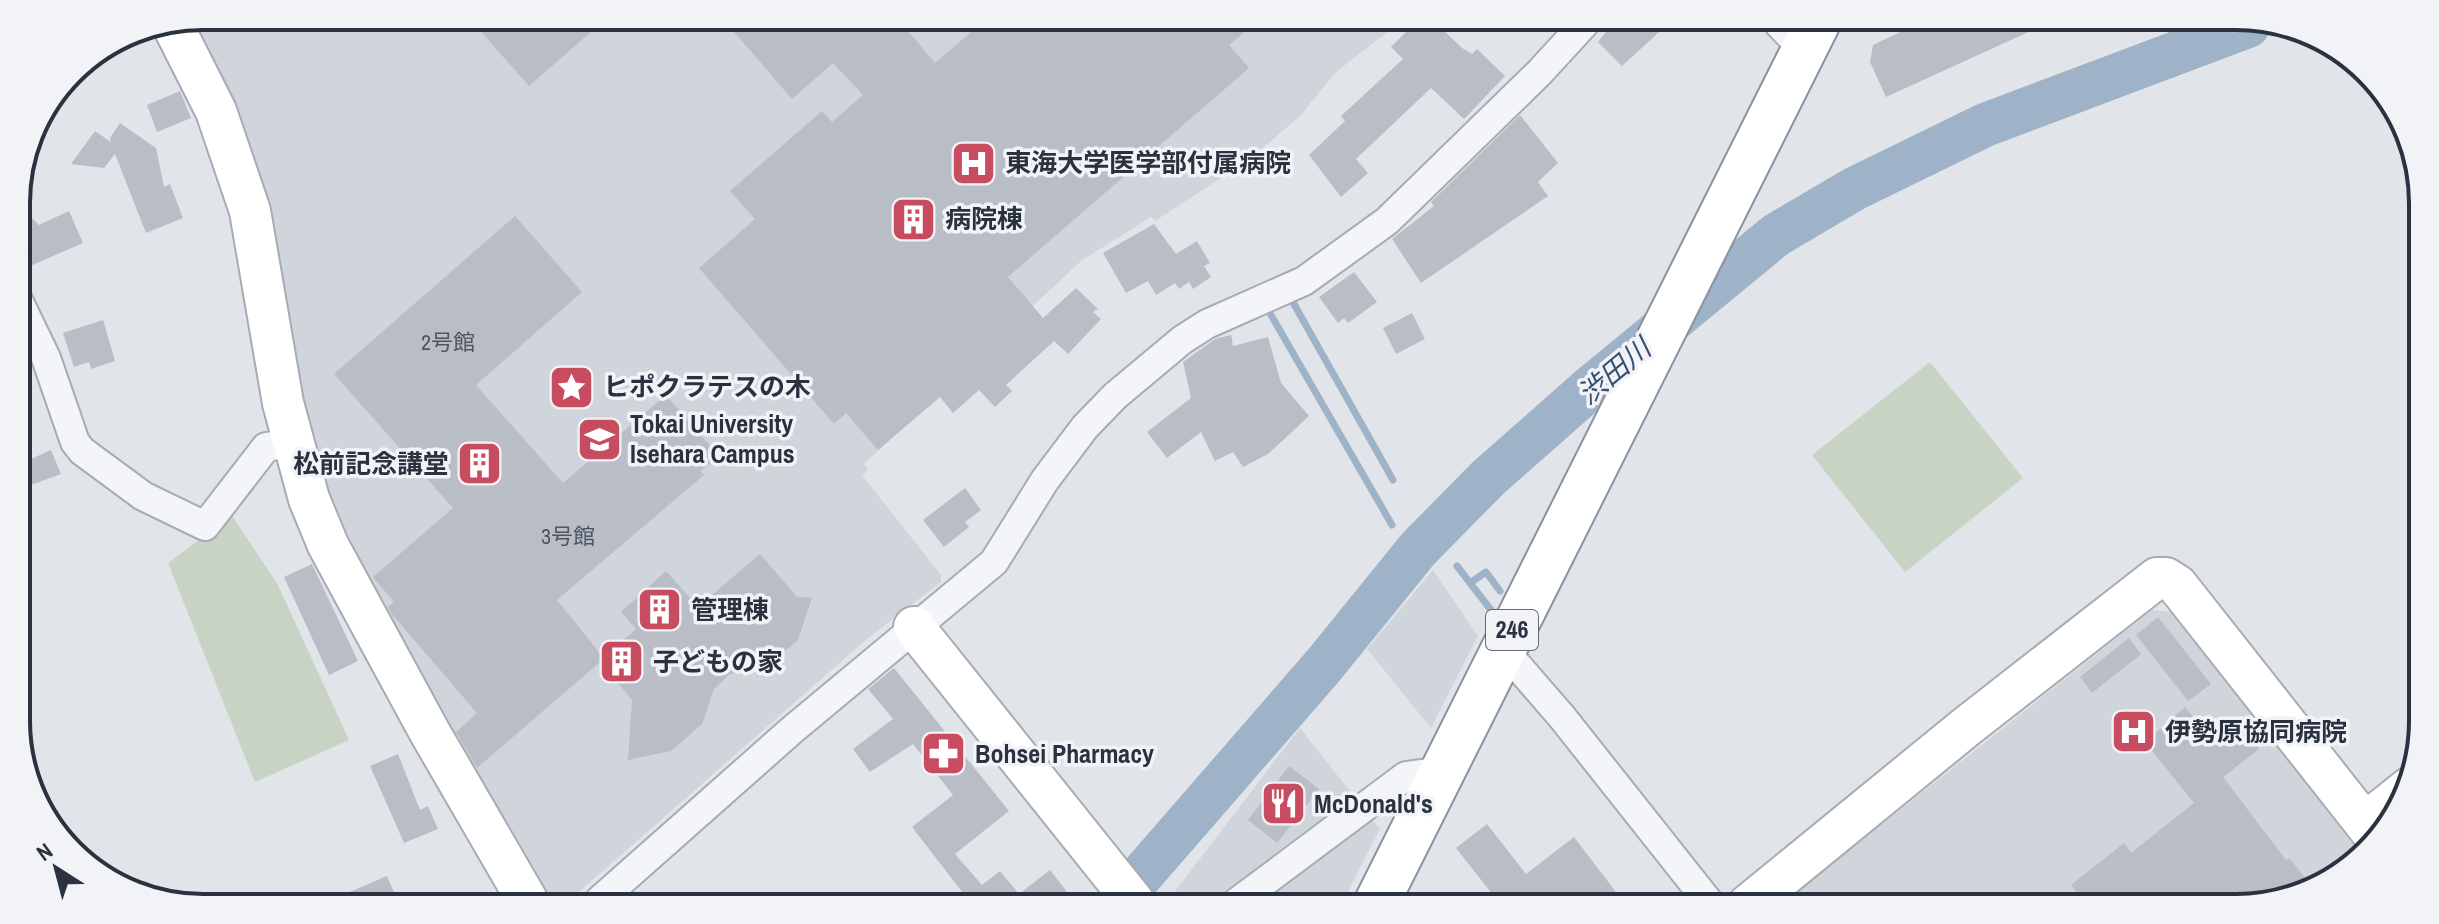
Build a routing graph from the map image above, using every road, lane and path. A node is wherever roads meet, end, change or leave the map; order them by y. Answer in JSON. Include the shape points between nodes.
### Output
{"nodes":[{"id":1,"x":1578,"y":30,"type":"edge"},
{"id":2,"x":176,"y":32,"type":"edge"},
{"id":3,"x":1800,"y":32,"type":"edge"},
{"id":4,"x":30,"y":325,"type":"edge"},
{"id":5,"x":292,"y":443,"type":"junction"},
{"id":6,"x":914,"y":627,"type":"junction"},
{"id":7,"x":1503,"y":649,"type":"junction"},
{"id":8,"x":1442,"y":771,"type":"junction"},
{"id":9,"x":2370,"y":829,"type":"edge"},
{"id":10,"x":1122,"y":888,"type":"edge"},
{"id":11,"x":524,"y":894,"type":"edge"},
{"id":12,"x":607,"y":894,"type":"edge"},
{"id":13,"x":1248,"y":894,"type":"edge"},
{"id":14,"x":1381,"y":894,"type":"edge"},
{"id":15,"x":1702,"y":894,"type":"edge"},
{"id":16,"x":1761,"y":894,"type":"edge"}],
"edges":[{"from":1,"to":6,"type":"street","via":[[1387,221],[1304,281],[1182,340],[1115,396],[1045,480],[994,562]]},
{"from":2,"to":5,"type":"street","via":[[216,111],[250,211]]},
{"from":3,"to":7,"type":"highway","number":"246","via":[[1703,252]]},
{"from":4,"to":5,"type":"street","via":[[75,442],[143,496],[184,519],[205,526],[266,447]]},
{"from":5,"to":11,"type":"street","via":[[335,561]]},
{"from":6,"to":10,"type":"street"},
{"from":6,"to":12,"type":"street"},
{"from":7,"to":8,"type":"highway","number":"246"},
{"from":7,"to":15,"type":"street"},
{"from":8,"to":13,"type":"street","via":[[1406,776]]},
{"from":8,"to":14,"type":"highway","number":"246"},
{"from":9,"to":16,"type":"street","via":[[2177,585],[2157,578]]}]}
